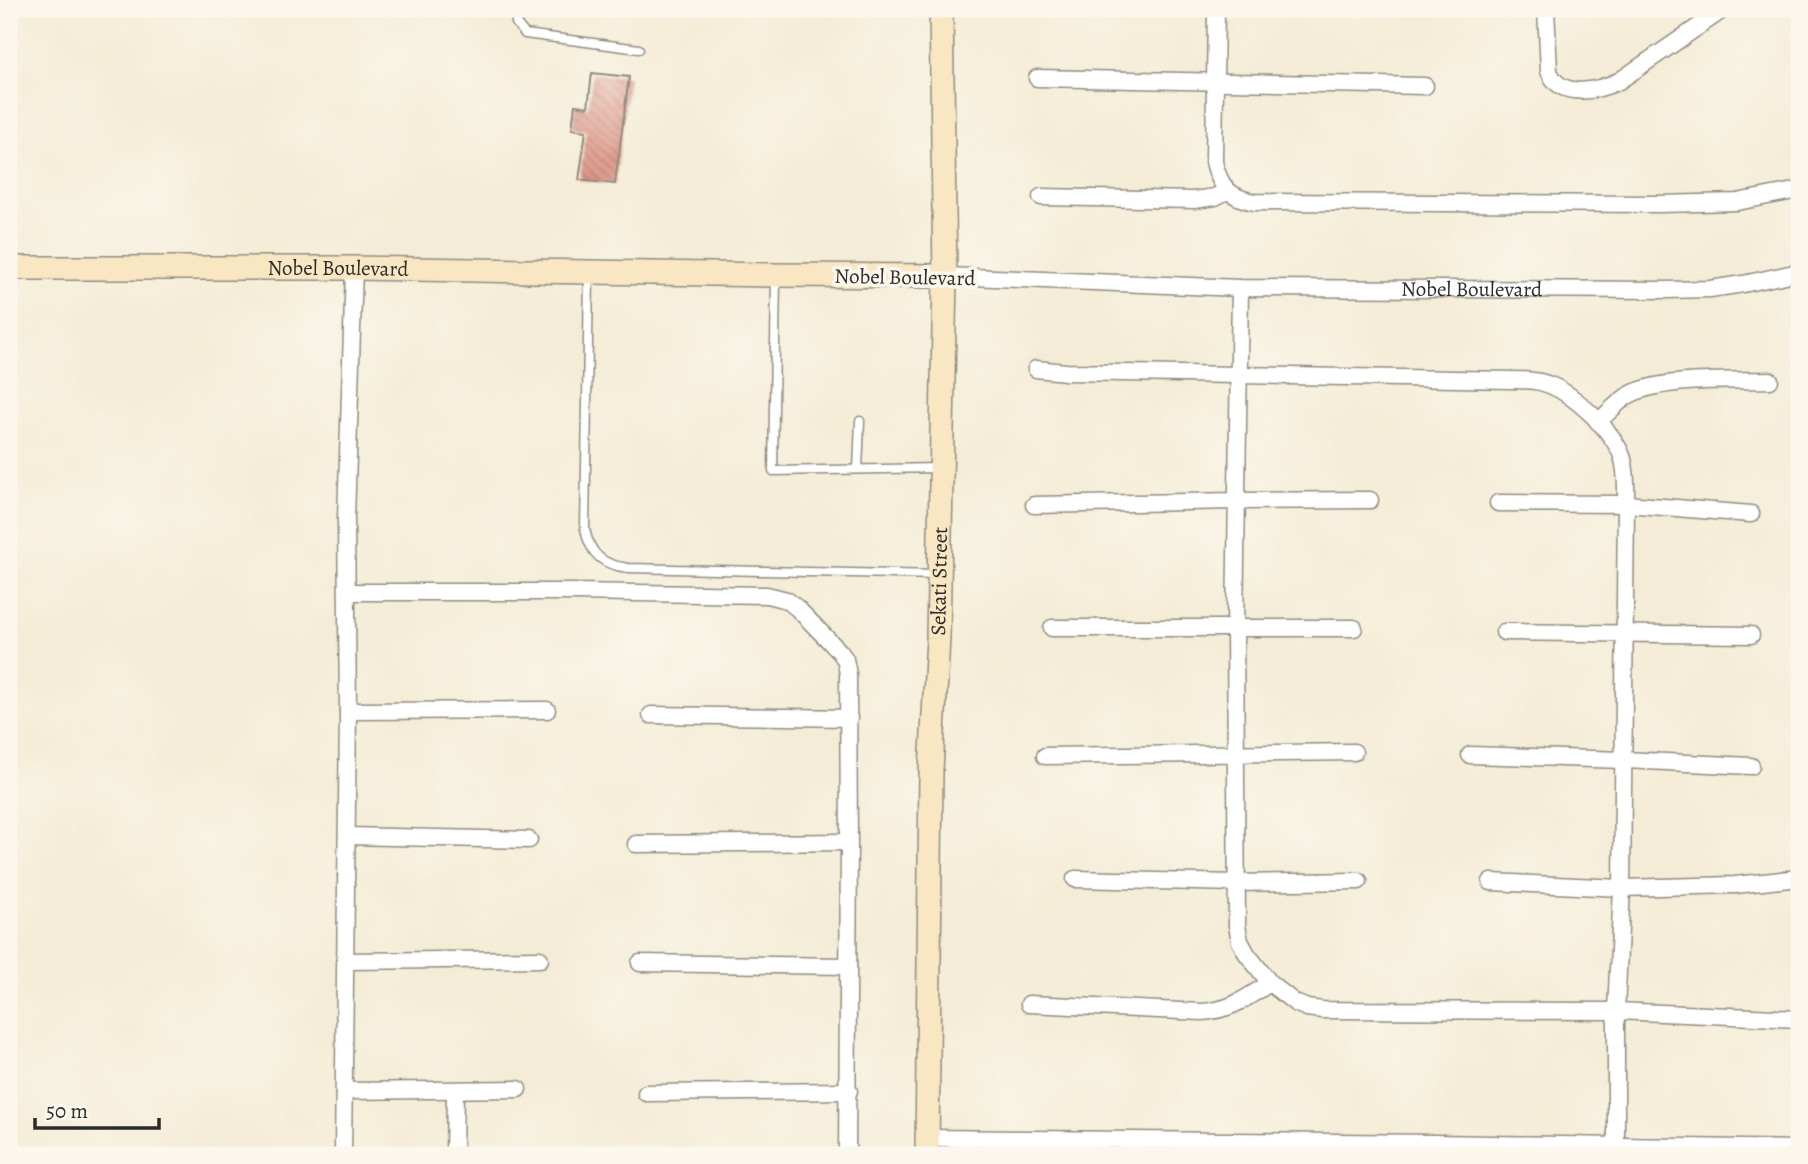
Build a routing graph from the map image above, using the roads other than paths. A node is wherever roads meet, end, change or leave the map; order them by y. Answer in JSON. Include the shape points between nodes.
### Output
{"nodes":[{"id":1,"x":514,"y":9,"type":"edge"},
{"id":2,"x":941,"y":9,"type":"edge"},
{"id":3,"x":1216,"y":9,"type":"edge"},
{"id":4,"x":1546,"y":9,"type":"edge"},
{"id":5,"x":1724,"y":9,"type":"edge"},
{"id":6,"x":639,"y":49,"type":"dead end"},
{"id":7,"x":1037,"y":78,"type":"dead end"},
{"id":8,"x":1215,"y":81,"type":"junction"},
{"id":9,"x":1425,"y":86,"type":"dead end"},
{"id":10,"x":1799,"y":190,"type":"edge"},
{"id":11,"x":1227,"y":191,"type":"junction"},
{"id":12,"x":1041,"y":197,"type":"dead end"},
{"id":13,"x":9,"y":268,"type":"edge"},
{"id":14,"x":354,"y":268,"type":"junction"},
{"id":15,"x":589,"y":272,"type":"junction"},
{"id":16,"x":1799,"y":272,"type":"edge"},
{"id":17,"x":776,"y":275,"type":"junction"},
{"id":18,"x":946,"y":276,"type":"junction"},
{"id":19,"x":1240,"y":288,"type":"junction"},
{"id":20,"x":1036,"y":369,"type":"dead end"},
{"id":21,"x":1239,"y":375,"type":"junction"},
{"id":22,"x":1770,"y":380,"type":"dead end"},
{"id":23,"x":860,"y":421,"type":"dead end"},
{"id":24,"x":1598,"y":422,"type":"junction"},
{"id":25,"x":942,"y":468,"type":"junction"},
{"id":26,"x":858,"y":469,"type":"junction"},
{"id":27,"x":1370,"y":500,"type":"dead end"},
{"id":28,"x":1236,"y":501,"type":"junction"},
{"id":29,"x":1498,"y":503,"type":"dead end"},
{"id":30,"x":1626,"y":504,"type":"junction"},
{"id":31,"x":1034,"y":505,"type":"dead end"},
{"id":32,"x":1751,"y":514,"type":"dead end"},
{"id":33,"x":939,"y":575,"type":"junction"},
{"id":34,"x":347,"y":593,"type":"junction"},
{"id":35,"x":1235,"y":627,"type":"junction"},
{"id":36,"x":1052,"y":628,"type":"dead end"},
{"id":37,"x":1354,"y":628,"type":"dead end"},
{"id":38,"x":1504,"y":632,"type":"dead end"},
{"id":39,"x":1625,"y":633,"type":"junction"},
{"id":40,"x":1751,"y":635,"type":"dead end"},
{"id":41,"x":547,"y":710,"type":"dead end"},
{"id":42,"x":348,"y":711,"type":"junction"},
{"id":43,"x":651,"y":715,"type":"dead end"},
{"id":44,"x":849,"y":718,"type":"junction"},
{"id":45,"x":1237,"y":752,"type":"junction"},
{"id":46,"x":1354,"y":752,"type":"dead end"},
{"id":47,"x":1470,"y":755,"type":"dead end"},
{"id":48,"x":1045,"y":756,"type":"dead end"},
{"id":49,"x":1624,"y":760,"type":"junction"},
{"id":50,"x":1751,"y":766,"type":"dead end"},
{"id":51,"x":347,"y":836,"type":"junction"},
{"id":52,"x":529,"y":841,"type":"dead end"},
{"id":53,"x":849,"y":842,"type":"junction"},
{"id":54,"x":636,"y":844,"type":"dead end"},
{"id":55,"x":1799,"y":877,"type":"edge"},
{"id":56,"x":1075,"y":879,"type":"dead end"},
{"id":57,"x":1359,"y":881,"type":"dead end"},
{"id":58,"x":1491,"y":882,"type":"dead end"},
{"id":59,"x":1236,"y":883,"type":"junction"},
{"id":60,"x":1622,"y":888,"type":"junction"},
{"id":61,"x":540,"y":959,"type":"dead end"},
{"id":62,"x":346,"y":961,"type":"junction"},
{"id":63,"x":640,"y":964,"type":"dead end"},
{"id":64,"x":848,"y":966,"type":"junction"},
{"id":65,"x":1270,"y":982,"type":"junction"},
{"id":66,"x":1029,"y":1004,"type":"dead end"},
{"id":67,"x":1616,"y":1011,"type":"junction"},
{"id":68,"x":1799,"y":1019,"type":"edge"},
{"id":69,"x":518,"y":1089,"type":"dead end"},
{"id":70,"x":455,"y":1090,"type":"junction"},
{"id":71,"x":344,"y":1091,"type":"junction"},
{"id":72,"x":849,"y":1091,"type":"junction"},
{"id":73,"x":646,"y":1093,"type":"dead end"},
{"id":74,"x":1616,"y":1146,"type":"junction"},
{"id":75,"x":927,"y":1147,"type":"edge"},
{"id":76,"x":1041,"y":1147,"type":"edge"},
{"id":77,"x":1435,"y":1149,"type":"edge"},
{"id":78,"x":1799,"y":1149,"type":"edge"},
{"id":79,"x":343,"y":1155,"type":"edge"},
{"id":80,"x":454,"y":1155,"type":"edge"},
{"id":81,"x":847,"y":1155,"type":"edge"}],
"edges":[{"from":1,"to":6,"type":"lane","via":[[516,23],[525,34]]},
{"from":2,"to":18,"type":"street","name":"Sekati Street"},
{"from":3,"to":8,"type":"street"},
{"from":4,"to":5,"type":"street","via":[[1552,79],[1564,87],[1588,91],[1619,81]]},
{"from":7,"to":8,"type":"street"},
{"from":8,"to":9,"type":"street"},
{"from":8,"to":11,"type":"street","via":[[1214,162]]},
{"from":10,"to":11,"type":"street","via":[[1737,202],[1659,204],[1254,202]]},
{"from":11,"to":12,"type":"street","via":[[1194,200]]},
{"from":13,"to":14,"type":"street","name":"Nobel Boulevard"},
{"from":14,"to":15,"type":"street","name":"Nobel Boulevard"},
{"from":14,"to":34,"type":"street"},
{"from":15,"to":17,"type":"street","name":"Nobel Boulevard"},
{"from":15,"to":33,"type":"lane","via":[[585,529],[594,554],[628,568]]},
{"from":16,"to":19,"type":"street","name":"Nobel Boulevard","via":[[1710,289],[1678,290]]},
{"from":17,"to":18,"type":"street","name":"Nobel Boulevard"},
{"from":17,"to":26,"type":"lane","via":[[773,471]]},
{"from":18,"to":19,"type":"street","name":"Nobel Boulevard"},
{"from":18,"to":25,"type":"street","name":"Sekati Street"},
{"from":19,"to":21,"type":"street"},
{"from":20,"to":21,"type":"street"},
{"from":21,"to":24,"type":"street","via":[[1540,382],[1574,399]]},
{"from":21,"to":28,"type":"street"},
{"from":22,"to":24,"type":"street","via":[[1648,388],[1628,396]]},
{"from":23,"to":26,"type":"lane"},
{"from":24,"to":30,"type":"street","via":[[1623,458]]},
{"from":25,"to":26,"type":"lane"},
{"from":25,"to":33,"type":"street","name":"Sekati Street"},
{"from":27,"to":28,"type":"street"},
{"from":28,"to":31,"type":"street"},
{"from":28,"to":35,"type":"street"},
{"from":29,"to":30,"type":"street"},
{"from":30,"to":32,"type":"street"},
{"from":30,"to":39,"type":"street"},
{"from":33,"to":75,"type":"street","name":"Sekati Street","via":[[931,771]]},
{"from":34,"to":42,"type":"street"},
{"from":34,"to":44,"type":"street","via":[[767,594],[788,600],[845,659]]},
{"from":35,"to":36,"type":"street"},
{"from":35,"to":37,"type":"street"},
{"from":35,"to":45,"type":"street"},
{"from":38,"to":39,"type":"street"},
{"from":39,"to":40,"type":"street"},
{"from":39,"to":49,"type":"street"},
{"from":41,"to":42,"type":"street"},
{"from":42,"to":51,"type":"street"},
{"from":43,"to":44,"type":"street"},
{"from":44,"to":53,"type":"street"},
{"from":45,"to":46,"type":"street"},
{"from":45,"to":48,"type":"street"},
{"from":45,"to":59,"type":"street"},
{"from":47,"to":49,"type":"street"},
{"from":49,"to":50,"type":"street"},
{"from":49,"to":60,"type":"street"},
{"from":51,"to":52,"type":"street"},
{"from":51,"to":62,"type":"street"},
{"from":53,"to":54,"type":"street"},
{"from":53,"to":64,"type":"street"},
{"from":55,"to":60,"type":"street","via":[[1735,885]]},
{"from":56,"to":59,"type":"street"},
{"from":57,"to":59,"type":"street"},
{"from":58,"to":60,"type":"street"},
{"from":59,"to":65,"type":"street","via":[[1240,941]]},
{"from":60,"to":67,"type":"street"},
{"from":61,"to":62,"type":"street"},
{"from":62,"to":71,"type":"street"},
{"from":63,"to":64,"type":"street"},
{"from":64,"to":72,"type":"street"},
{"from":65,"to":66,"type":"street","via":[[1218,1011]]},
{"from":65,"to":67,"type":"street","via":[[1295,1003],[1329,1011]]},
{"from":67,"to":68,"type":"street"},
{"from":67,"to":74,"type":"street"},
{"from":69,"to":70,"type":"street"},
{"from":70,"to":71,"type":"street"},
{"from":70,"to":80,"type":"street"},
{"from":71,"to":79,"type":"street"},
{"from":72,"to":73,"type":"street"},
{"from":72,"to":81,"type":"street"},
{"from":74,"to":77,"type":"street"},
{"from":74,"to":78,"type":"street"},
{"from":75,"to":76,"type":"street"},
{"from":76,"to":77,"type":"street"}]}
